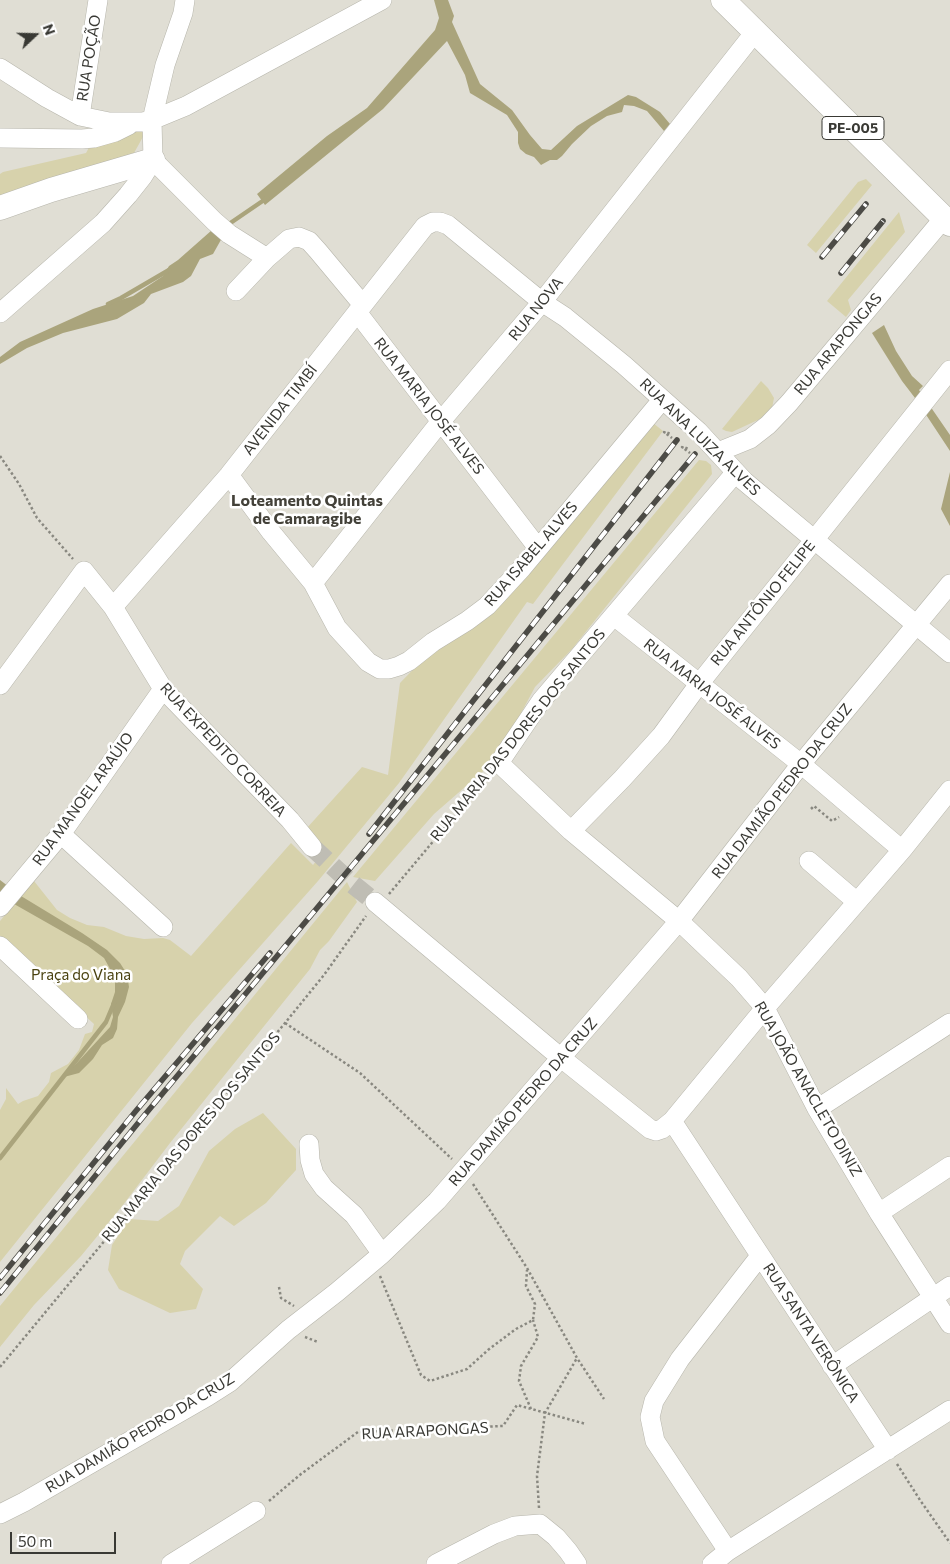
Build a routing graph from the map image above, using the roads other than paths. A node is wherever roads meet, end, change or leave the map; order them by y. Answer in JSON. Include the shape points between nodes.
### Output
{"nodes":[{"id":1,"x":98,"y":0,"type":"edge"},
{"id":2,"x":185,"y":0,"type":"edge"},
{"id":3,"x":382,"y":0,"type":"edge"},
{"id":4,"x":723,"y":0,"type":"edge"},
{"id":5,"x":756,"y":32,"type":"junction"},
{"id":6,"x":0,"y":68,"type":"edge"},
{"id":7,"x":80,"y":116,"type":"junction"},
{"id":8,"x":143,"y":121,"type":"junction"},
{"id":9,"x":0,"y":138,"type":"edge"},
{"id":10,"x":153,"y":160,"type":"junction"},
{"id":11,"x":0,"y":208,"type":"edge"},
{"id":12,"x":947,"y":221,"type":"edge"},
{"id":13,"x":448,"y":225,"type":"joint"},
{"id":14,"x":267,"y":258,"type":"junction"},
{"id":15,"x":236,"y":291,"type":"dead end"},
{"id":16,"x":542,"y":302,"type":"junction"},
{"id":17,"x":360,"y":308,"type":"junction"},
{"id":18,"x":0,"y":313,"type":"edge"},
{"id":19,"x":950,"y":370,"type":"edge"},
{"id":20,"x":662,"y":400,"type":"junction"},
{"id":21,"x":442,"y":421,"type":"junction"},
{"id":22,"x":718,"y":452,"type":"junction"},
{"id":23,"x":736,"y":472,"type":"junction"},
{"id":24,"x":229,"y":475,"type":"junction"},
{"id":25,"x":814,"y":540,"type":"junction"},
{"id":26,"x":538,"y":548,"type":"junction"},
{"id":27,"x":313,"y":584,"type":"junction"},
{"id":28,"x":950,"y":584,"type":"edge"},
{"id":29,"x":113,"y":607,"type":"junction"},
{"id":30,"x":614,"y":616,"type":"junction"},
{"id":31,"x":915,"y":626,"type":"junction"},
{"id":32,"x":950,"y":653,"type":"edge"},
{"id":33,"x":699,"y":684,"type":"junction"},
{"id":34,"x":0,"y":685,"type":"edge"},
{"id":35,"x":163,"y":689,"type":"junction"},
{"id":36,"x":499,"y":763,"type":"joint"},
{"id":37,"x":801,"y":764,"type":"junction"},
{"id":38,"x":950,"y":790,"type":"edge"},
{"id":39,"x":571,"y":831,"type":"junction"},
{"id":40,"x":61,"y":834,"type":"junction"},
{"id":41,"x":312,"y":847,"type":"tunnel mouth"},
{"id":42,"x":902,"y":850,"type":"junction"},
{"id":43,"x":809,"y":861,"type":"dead end"},
{"id":44,"x":7,"y":898,"type":"edge"},
{"id":45,"x":857,"y":902,"type":"junction"},
{"id":46,"x":377,"y":904,"type":"tunnel mouth"},
{"id":47,"x":679,"y":921,"type":"junction"},
{"id":48,"x":163,"y":927,"type":"dead end"},
{"id":49,"x":0,"y":946,"type":"edge"},
{"id":50,"x":765,"y":1008,"type":"junction"},
{"id":51,"x":78,"y":1019,"type":"dead end"},
{"id":52,"x":950,"y":1023,"type":"edge"},
{"id":53,"x":560,"y":1057,"type":"junction"},
{"id":54,"x":818,"y":1109,"type":"junction"},
{"id":55,"x":672,"y":1121,"type":"junction"},
{"id":56,"x":309,"y":1144,"type":"dead end"},
{"id":57,"x":950,"y":1166,"type":"edge"},
{"id":58,"x":879,"y":1213,"type":"junction"},
{"id":59,"x":760,"y":1256,"type":"junction"},
{"id":60,"x":378,"y":1258,"type":"junction"},
{"id":61,"x":950,"y":1286,"type":"edge"},
{"id":62,"x":933,"y":1296,"type":"junction"},
{"id":63,"x":950,"y":1324,"type":"edge"},
{"id":64,"x":832,"y":1366,"type":"junction"},
{"id":65,"x":950,"y":1410,"type":"edge"},
{"id":66,"x":888,"y":1450,"type":"junction"},
{"id":67,"x":256,"y":1512,"type":"road end"},
{"id":68,"x":0,"y":1514,"type":"edge"},
{"id":69,"x":728,"y":1551,"type":"junction"},
{"id":70,"x":182,"y":1561,"type":"edge"},
{"id":71,"x":436,"y":1564,"type":"edge"},
{"id":72,"x":577,"y":1564,"type":"edge"},
{"id":73,"x":712,"y":1564,"type":"edge"}],
"edges":[{"from":1,"to":7,"type":"street","name":"RUA POÇÃO"},
{"from":2,"to":8,"type":"street"},
{"from":3,"to":8,"type":"street","via":[[194,102]]},
{"from":4,"to":5,"type":"main road","number":"PE-005"},
{"from":5,"to":12,"type":"main road","number":"PE-005"},
{"from":5,"to":16,"type":"street","name":"RUA NOVA"},
{"from":6,"to":7,"type":"street"},
{"from":7,"to":8,"type":"street","via":[[109,122]]},
{"from":8,"to":9,"type":"street","via":[[94,138]]},
{"from":8,"to":10,"type":"street"},
{"from":10,"to":11,"type":"main road"},
{"from":10,"to":14,"type":"street","via":[[214,221]]},
{"from":10,"to":18,"type":"street","via":[[144,176],[103,223]]},
{"from":12,"to":22,"type":"street","name":"RUA ARAPONGAS","via":[[768,425],[750,439]]},
{"from":13,"to":16,"type":"street","name":"RUA ANA LUIZA ALVES"},
{"from":13,"to":17,"type":"street","name":"AVENIDA TIMBÍ","via":[[433,222],[425,226]]},
{"from":14,"to":15,"type":"street","name":"RUA MARIA JOSÉ ALVES"},
{"from":14,"to":17,"type":"street","name":"RUA MARIA JOSÉ ALVES","via":[[289,240],[299,237],[309,241]]},
{"from":16,"to":20,"type":"street","name":"RUA ANA LUIZA ALVES","via":[[624,365]]},
{"from":16,"to":21,"type":"street","name":"RUA NOVA"},
{"from":17,"to":21,"type":"street","name":"RUA MARIA JOSÉ ALVES"},
{"from":17,"to":24,"type":"street","name":"AVENIDA TIMBÍ"},
{"from":19,"to":25,"type":"street","name":"RUA ANTÔNIO FELIPE"},
{"from":20,"to":22,"type":"street","name":"RUA ANA LUIZA ALVES"},
{"from":20,"to":26,"type":"street","name":"RUA ISABEL ALVES"},
{"from":21,"to":26,"type":"street","name":"RUA MARIA JOSÉ ALVES"},
{"from":21,"to":27,"type":"street","name":"RUA NOVA"},
{"from":22,"to":23,"type":"street","name":"RUA ANA LUIZA ALVES"},
{"from":23,"to":25,"type":"street","name":"RUA ANA LUIZA ALVES"},
{"from":23,"to":30,"type":"street","name":"RUA MARIA DAS DORES DOS SANTOS"},
{"from":24,"to":27,"type":"street","name":"RUA ISABEL ALVES"},
{"from":24,"to":29,"type":"street","name":"AVENIDA TIMBÍ"},
{"from":25,"to":31,"type":"street","name":"RUA ANA LUIZA ALVES"},
{"from":25,"to":33,"type":"street","name":"RUA ANTÔNIO FELIPE"},
{"from":26,"to":27,"type":"street","name":"RUA ISABEL ALVES","via":[[487,606],[409,661],[389,669],[380,669],[368,662],[354,648],[337,628]]},
{"from":28,"to":31,"type":"street","name":"RUA DAMIÃO PEDRO DA CRUZ"},
{"from":29,"to":34,"type":"street","name":"RUA EXPEDITO CORREIA","via":[[84,571]]},
{"from":29,"to":35,"type":"street","name":"RUA EXPEDITO CORREIA"},
{"from":30,"to":33,"type":"street","name":"RUA MARIA JOSÉ ALVES"},
{"from":30,"to":36,"type":"street","name":"RUA MARIA DAS DORES DOS SANTOS","via":[[541,700]]},
{"from":31,"to":32,"type":"street","name":"RUA ANA LUIZA ALVES"},
{"from":31,"to":37,"type":"street","name":"RUA DAMIÃO PEDRO DA CRUZ"},
{"from":33,"to":37,"type":"street","name":"RUA MARIA JOSÉ ALVES"},
{"from":33,"to":39,"type":"street","name":"RUA ANTÔNIO FELIPE","via":[[642,758]]},
{"from":35,"to":40,"type":"street","name":"RUA MANOEL ARAÚJO"},
{"from":35,"to":41,"type":"street","name":"RUA EXPEDITO CORREIA","via":[[290,820]]},
{"from":36,"to":39,"type":"street","name":"RUA JOÃO ANACLETO DINIZ"},
{"from":37,"to":42,"type":"street","name":"RUA MARIA JOSÉ ALVES"},
{"from":37,"to":47,"type":"street","name":"RUA DAMIÃO PEDRO DA CRUZ"},
{"from":38,"to":42,"type":"street"},
{"from":39,"to":47,"type":"street","name":"RUA JOÃO ANACLETO DINIZ"},
{"from":40,"to":44,"type":"street","name":"RUA MANOEL ARAÚJO"},
{"from":40,"to":48,"type":"street"},
{"from":42,"to":45,"type":"street"},
{"from":43,"to":45,"type":"street"},
{"from":45,"to":50,"type":"street"},
{"from":46,"to":53,"type":"street"},
{"from":47,"to":50,"type":"street","name":"RUA JOÃO ANACLETO DINIZ","via":[[739,978]]},
{"from":47,"to":53,"type":"street","name":"RUA DAMIÃO PEDRO DA CRUZ"},
{"from":49,"to":51,"type":"street"},
{"from":50,"to":54,"type":"street","name":"RUA JOÃO ANACLETO DINIZ"},
{"from":50,"to":55,"type":"street"},
{"from":52,"to":54,"type":"street"},
{"from":53,"to":55,"type":"street","via":[[650,1129],[662,1129]]},
{"from":53,"to":60,"type":"street","name":"RUA DAMIÃO PEDRO DA CRUZ","via":[[437,1201]]},
{"from":54,"to":58,"type":"street","name":"RUA JOÃO ANACLETO DINIZ"},
{"from":55,"to":59,"type":"street","name":"RUA SANTA VERÔNICA"},
{"from":56,"to":60,"type":"street","via":[[314,1174],[324,1188],[354,1215]]},
{"from":57,"to":58,"type":"street"},
{"from":58,"to":62,"type":"street","name":"RUA JOÃO ANACLETO DINIZ"},
{"from":59,"to":64,"type":"street","name":"RUA SANTA VERÔNICA"},
{"from":59,"to":69,"type":"street","via":[[680,1359],[654,1401],[650,1417],[655,1441]]},
{"from":60,"to":68,"type":"street","name":"RUA DAMIÃO PEDRO DA CRUZ","via":[[288,1330],[230,1382]]},
{"from":61,"to":62,"type":"street"},
{"from":62,"to":63,"type":"street","name":"RUA JOÃO ANACLETO DINIZ"},
{"from":62,"to":64,"type":"street"},
{"from":64,"to":66,"type":"street","name":"RUA SANTA VERÔNICA"},
{"from":65,"to":66,"type":"street"},
{"from":66,"to":69,"type":"street"},
{"from":67,"to":70,"type":"street"},
{"from":69,"to":73,"type":"street"},
{"from":71,"to":72,"type":"street","via":[[494,1534],[516,1526],[540,1524],[562,1544]]}]}
